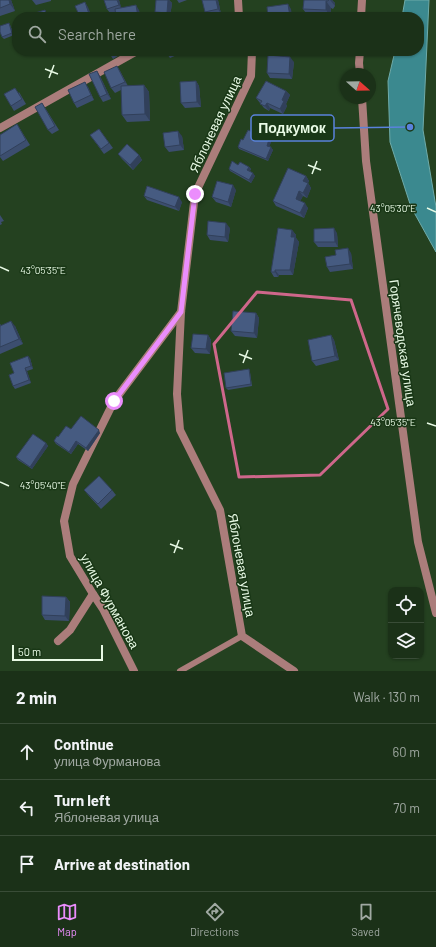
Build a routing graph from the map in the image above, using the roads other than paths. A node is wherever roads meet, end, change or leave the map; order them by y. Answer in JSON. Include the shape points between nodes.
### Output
{"nodes":[{"id":1,"x":238,"y":0,"type":"edge"},
{"id":2,"x":362,"y":0,"type":"edge"},
{"id":3,"x":238,"y":12,"type":"edge"},
{"id":4,"x":362,"y":12,"type":"edge"},
{"id":5,"x":128,"y":56,"type":"edge"},
{"id":6,"x":252,"y":56,"type":"edge"},
{"id":7,"x":360,"y":56,"type":"edge"},
{"id":8,"x":359,"y":68,"type":"edge"},
{"id":9,"x":362,"y":104,"type":"edge"},
{"id":10,"x":0,"y":128,"type":"edge"},
{"id":11,"x":181,"y":312,"type":"junction"},
{"id":12,"x":93,"y":594,"type":"junction"},
{"id":13,"x":436,"y":613,"type":"edge"},
{"id":14,"x":242,"y":636,"type":"junction"},
{"id":15,"x":58,"y":641,"type":"dead end"},
{"id":16,"x":134,"y":671,"type":"edge"},
{"id":17,"x":180,"y":671,"type":"edge"},
{"id":18,"x":294,"y":671,"type":"edge"}],
"edges":[{"from":1,"to":3,"type":"street"},
{"from":2,"to":4,"type":"street"},
{"from":5,"to":10,"type":"street"},
{"from":6,"to":11,"type":"street","name":"Яблоневая улица","via":[[251,76],[195,194]]},
{"from":7,"to":8,"type":"street"},
{"from":9,"to":13,"type":"street","name":"Горячеводская улица","via":[[366,161],[418,542]]},
{"from":11,"to":12,"type":"street","name":"улица Фурманова","via":[[114,401],[73,484],[64,521],[70,556]]},
{"from":11,"to":14,"type":"street","name":"Яблоневая улица","via":[[177,394],[180,430],[220,510]]},
{"from":12,"to":15,"type":"street","via":[[70,630]]},
{"from":12,"to":16,"type":"street","name":"улица Фурманова"},
{"from":14,"to":17,"type":"lane"},
{"from":14,"to":18,"type":"street","name":"Яблоневая улица"}]}
